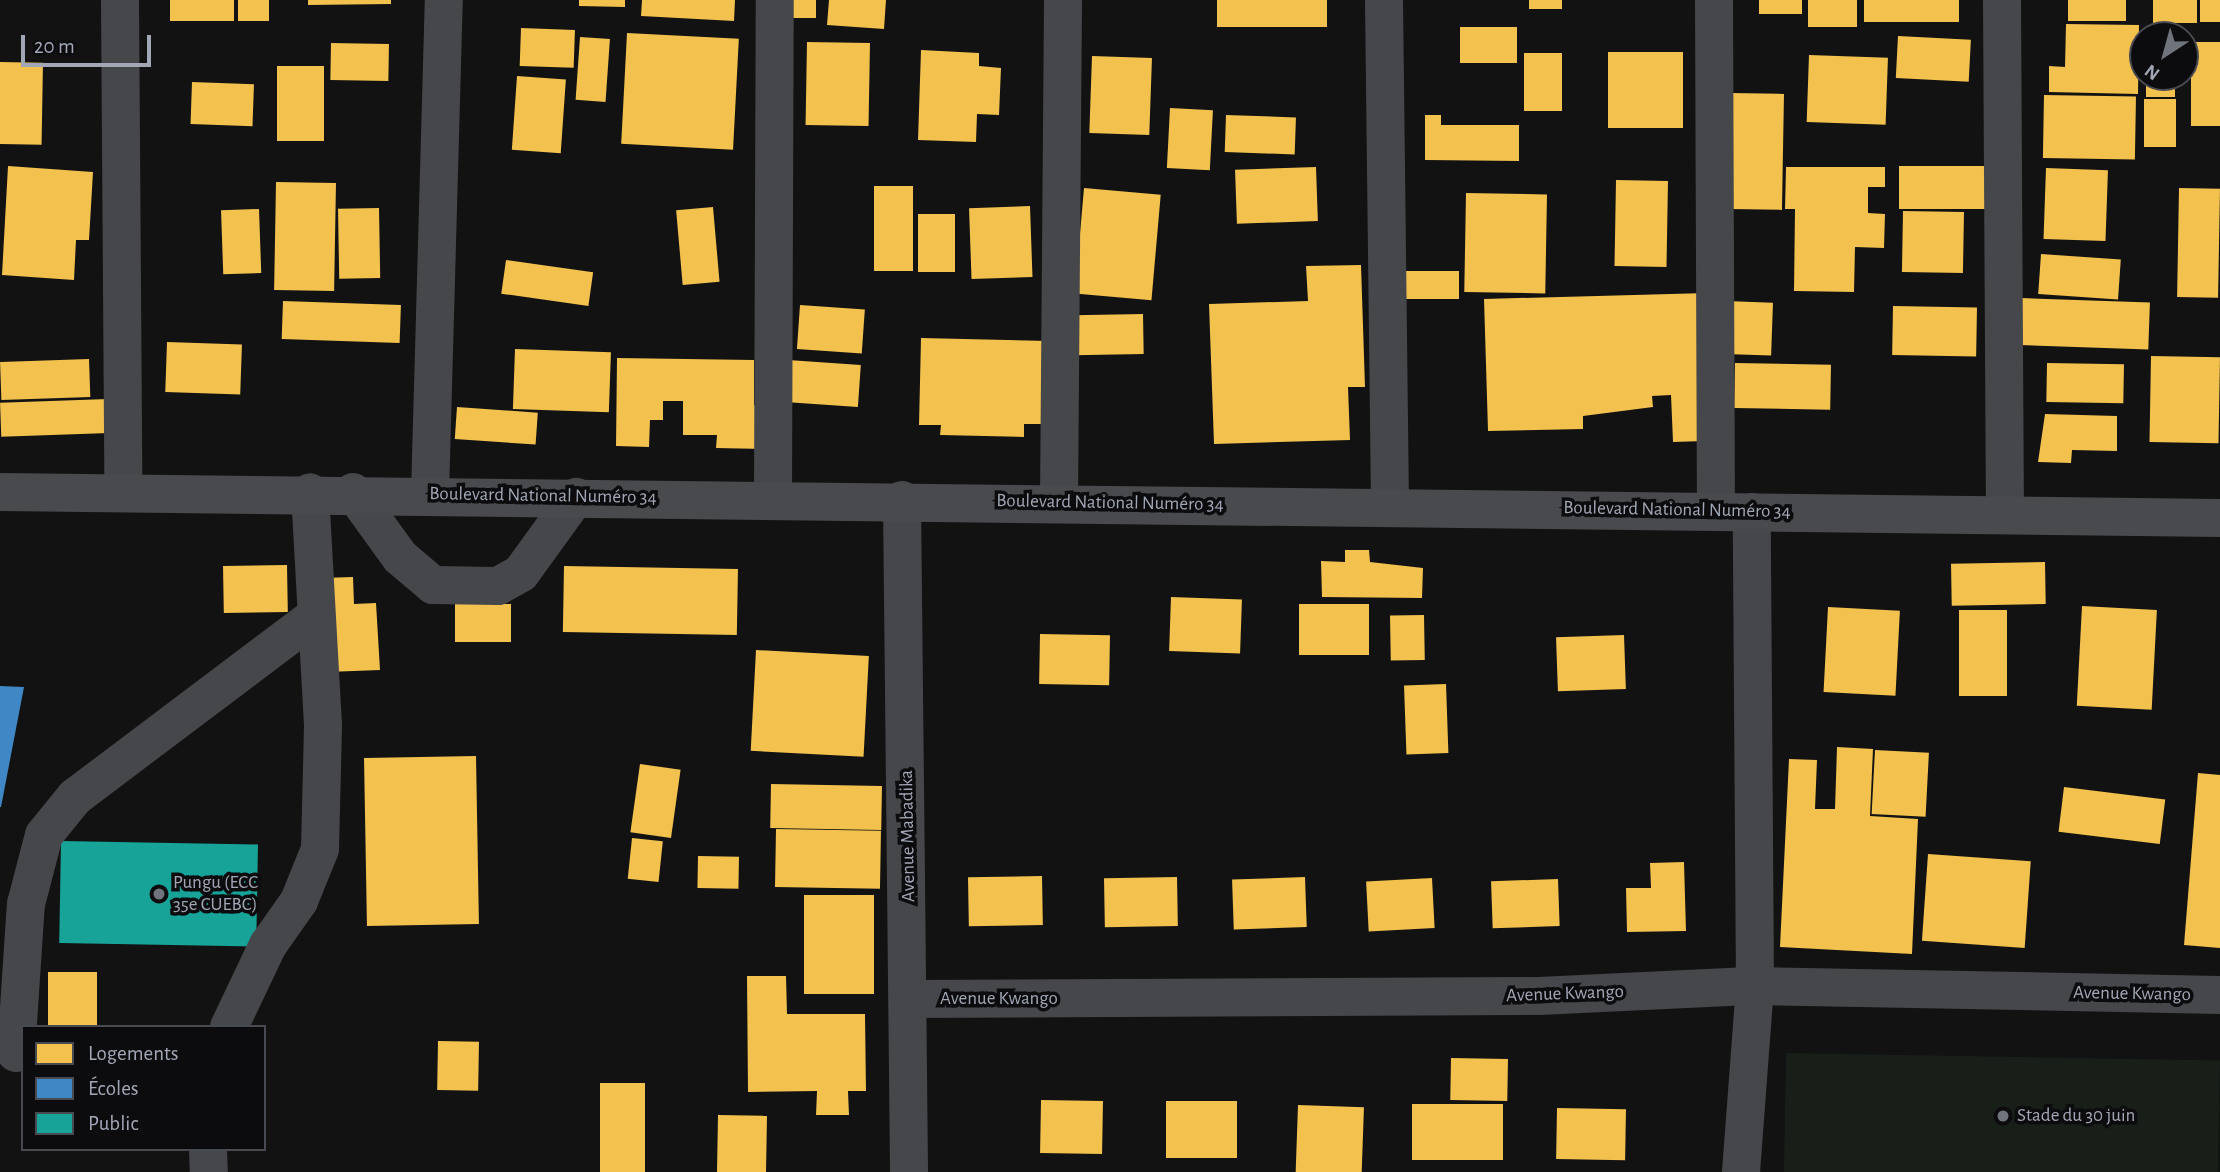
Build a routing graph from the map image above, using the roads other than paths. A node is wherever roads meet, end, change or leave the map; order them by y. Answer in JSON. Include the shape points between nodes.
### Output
{"nodes":[{"id":1,"x":120,"y":0,"type":"edge"},
{"id":2,"x":444,"y":0,"type":"edge"},
{"id":3,"x":775,"y":0,"type":"edge"},
{"id":4,"x":1063,"y":0,"type":"edge"},
{"id":5,"x":1384,"y":0,"type":"edge"},
{"id":6,"x":1714,"y":0,"type":"edge"},
{"id":7,"x":2002,"y":0,"type":"edge"},
{"id":8,"x":123,"y":491,"type":"junction"},
{"id":9,"x":0,"y":492,"type":"edge"},
{"id":10,"x":310,"y":492,"type":"junction"},
{"id":11,"x":354,"y":492,"type":"junction"},
{"id":12,"x":430,"y":494,"type":"junction"},
{"id":13,"x":576,"y":497,"type":"junction"},
{"id":14,"x":773,"y":499,"type":"junction"},
{"id":15,"x":902,"y":500,"type":"junction"},
{"id":16,"x":1059,"y":501,"type":"junction"},
{"id":17,"x":1390,"y":507,"type":"junction"},
{"id":18,"x":1734,"y":511,"type":"junction"},
{"id":19,"x":2005,"y":515,"type":"junction"},
{"id":20,"x":2220,"y":517,"type":"edge"},
{"id":21,"x":314,"y":617,"type":"junction"},
{"id":22,"x":1755,"y":986,"type":"junction"},
{"id":23,"x":2220,"y":995,"type":"edge"},
{"id":24,"x":911,"y":999,"type":"junction"},
{"id":25,"x":230,"y":1025,"type":"edge"},
{"id":26,"x":16,"y":1053,"type":"dead end"},
{"id":27,"x":208,"y":1151,"type":"edge"},
{"id":28,"x":209,"y":1172,"type":"edge"},
{"id":29,"x":909,"y":1172,"type":"edge"},
{"id":30,"x":1741,"y":1172,"type":"edge"}],
"edges":[{"from":1,"to":8,"type":"street"},
{"from":2,"to":12,"type":"street"},
{"from":3,"to":14,"type":"street"},
{"from":4,"to":16,"type":"street"},
{"from":5,"to":17,"type":"street"},
{"from":6,"to":18,"type":"street"},
{"from":7,"to":19,"type":"street"},
{"from":8,"to":9,"type":"main road","name":"Boulevard National Numéro 34"},
{"from":8,"to":10,"type":"main road","name":"Boulevard National Numéro 34"},
{"from":10,"to":11,"type":"main road","name":"Boulevard National Numéro 34"},
{"from":10,"to":21,"type":"street"},
{"from":11,"to":12,"type":"main road","name":"Boulevard National Numéro 34"},
{"from":11,"to":13,"type":"street","via":[[400,557],[433,585],[498,586],[521,573]]},
{"from":12,"to":13,"type":"main road","name":"Boulevard National Numéro 34"},
{"from":13,"to":14,"type":"main road","name":"Boulevard National Numéro 34"},
{"from":14,"to":15,"type":"main road","name":"Boulevard National Numéro 34"},
{"from":15,"to":16,"type":"main road","name":"Boulevard National Numéro 34"},
{"from":15,"to":24,"type":"street","name":"Avenue Mabadika"},
{"from":16,"to":17,"type":"main road","name":"Boulevard National Numéro 34"},
{"from":17,"to":18,"type":"main road","name":"Boulevard National Numéro 34"},
{"from":18,"to":19,"type":"main road","name":"Boulevard National Numéro 34"},
{"from":18,"to":22,"type":"street"},
{"from":19,"to":20,"type":"main road","name":"Boulevard National Numéro 34"},
{"from":21,"to":25,"type":"street","via":[[323,725],[320,849],[299,901],[268,944]]},
{"from":21,"to":26,"type":"street","via":[[75,797],[44,835],[26,904]]},
{"from":22,"to":23,"type":"street","name":"Avenue Kwango"},
{"from":22,"to":24,"type":"street","name":"Avenue Kwango","via":[[1539,996]]},
{"from":22,"to":30,"type":"street"},
{"from":24,"to":29,"type":"street","name":"Avenue Mabadika"},
{"from":27,"to":28,"type":"street"}]}
